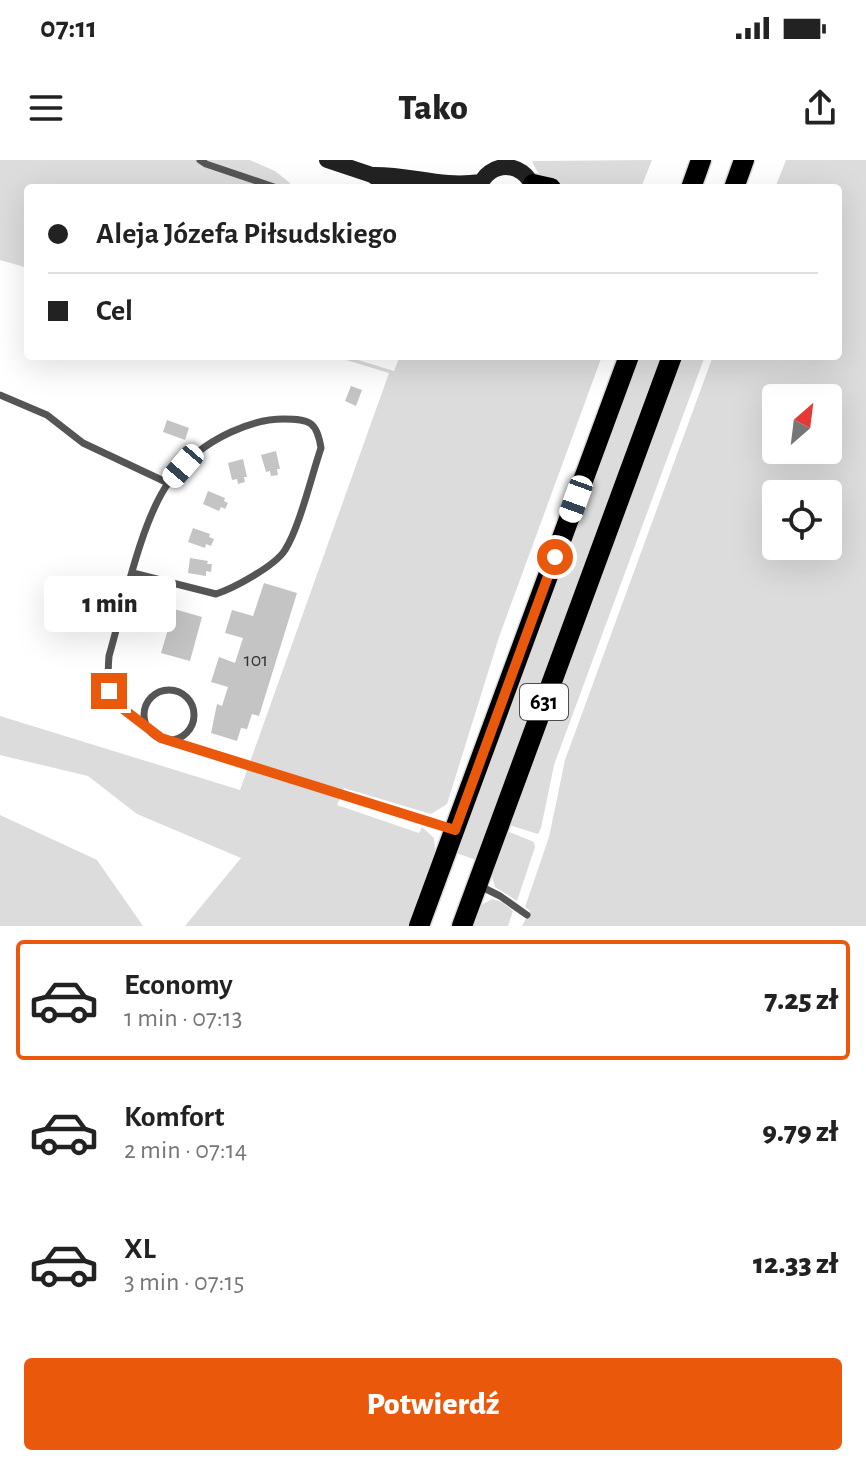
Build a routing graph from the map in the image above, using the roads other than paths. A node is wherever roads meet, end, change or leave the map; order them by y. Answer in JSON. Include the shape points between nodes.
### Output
{"nodes":[{"id":1,"x":200,"y":160,"type":"edge"},
{"id":2,"x":327,"y":160,"type":"edge"},
{"id":3,"x":701,"y":160,"type":"edge"},
{"id":4,"x":744,"y":160,"type":"edge"},
{"id":5,"x":505,"y":163,"type":"edge"},
{"id":6,"x":372,"y":175,"type":"junction"},
{"id":7,"x":532,"y":178,"type":"edge"},
{"id":8,"x":265,"y":184,"type":"edge"},
{"id":9,"x":385,"y":184,"type":"edge"},
{"id":10,"x":439,"y":184,"type":"edge"},
{"id":11,"x":481,"y":184,"type":"edge"},
{"id":12,"x":692,"y":184,"type":"edge"},
{"id":13,"x":735,"y":184,"type":"edge"},
{"id":14,"x":628,"y":360,"type":"edge"},
{"id":15,"x":671,"y":360,"type":"edge"},
{"id":16,"x":0,"y":395,"type":"edge"},
{"id":17,"x":168,"y":483,"type":"junction"},
{"id":18,"x":133,"y":573,"type":"junction"},
{"id":19,"x":148,"y":728,"type":"junction"},
{"id":20,"x":169,"y":740,"type":"junction"},
{"id":21,"x":455,"y":830,"type":"junction"},
{"id":22,"x":477,"y":885,"type":"junction"},
{"id":23,"x":527,"y":915,"type":"dead end"},
{"id":24,"x":419,"y":926,"type":"edge"},
{"id":25,"x":462,"y":926,"type":"edge"}],
"edges":[{"from":1,"to":8,"type":"lane"},
{"from":2,"to":6,"type":"street"},
{"from":3,"to":12,"type":"main road"},
{"from":4,"to":13,"type":"main road"},
{"from":5,"to":7,"type":"street"},
{"from":5,"to":11,"type":"street"},
{"from":6,"to":9,"type":"street"},
{"from":6,"to":10,"type":"street"},
{"from":14,"to":21,"type":"main road","number":"631"},
{"from":15,"to":22,"type":"main road","number":"631"},
{"from":16,"to":17,"type":"lane","via":[[47,415],[83,443]]},
{"from":17,"to":18,"type":"lane"},
{"from":17,"to":18,"type":"lane","via":[[199,451],[257,422],[303,419],[319,433],[321,448],[289,542],[277,559],[216,594]]},
{"from":18,"to":19,"type":"lane","via":[[109,656],[108,682],[118,705]]},
{"from":19,"to":20,"type":"lane"},
{"from":19,"to":20,"type":"lane","via":[[145,711],[153,696],[169,690],[185,696],[193,711],[191,727]]},
{"from":20,"to":21,"type":"lane"},
{"from":21,"to":24,"type":"main road","number":"631"},
{"from":22,"to":23,"type":"lane"},
{"from":22,"to":25,"type":"main road","number":"631"}]}
